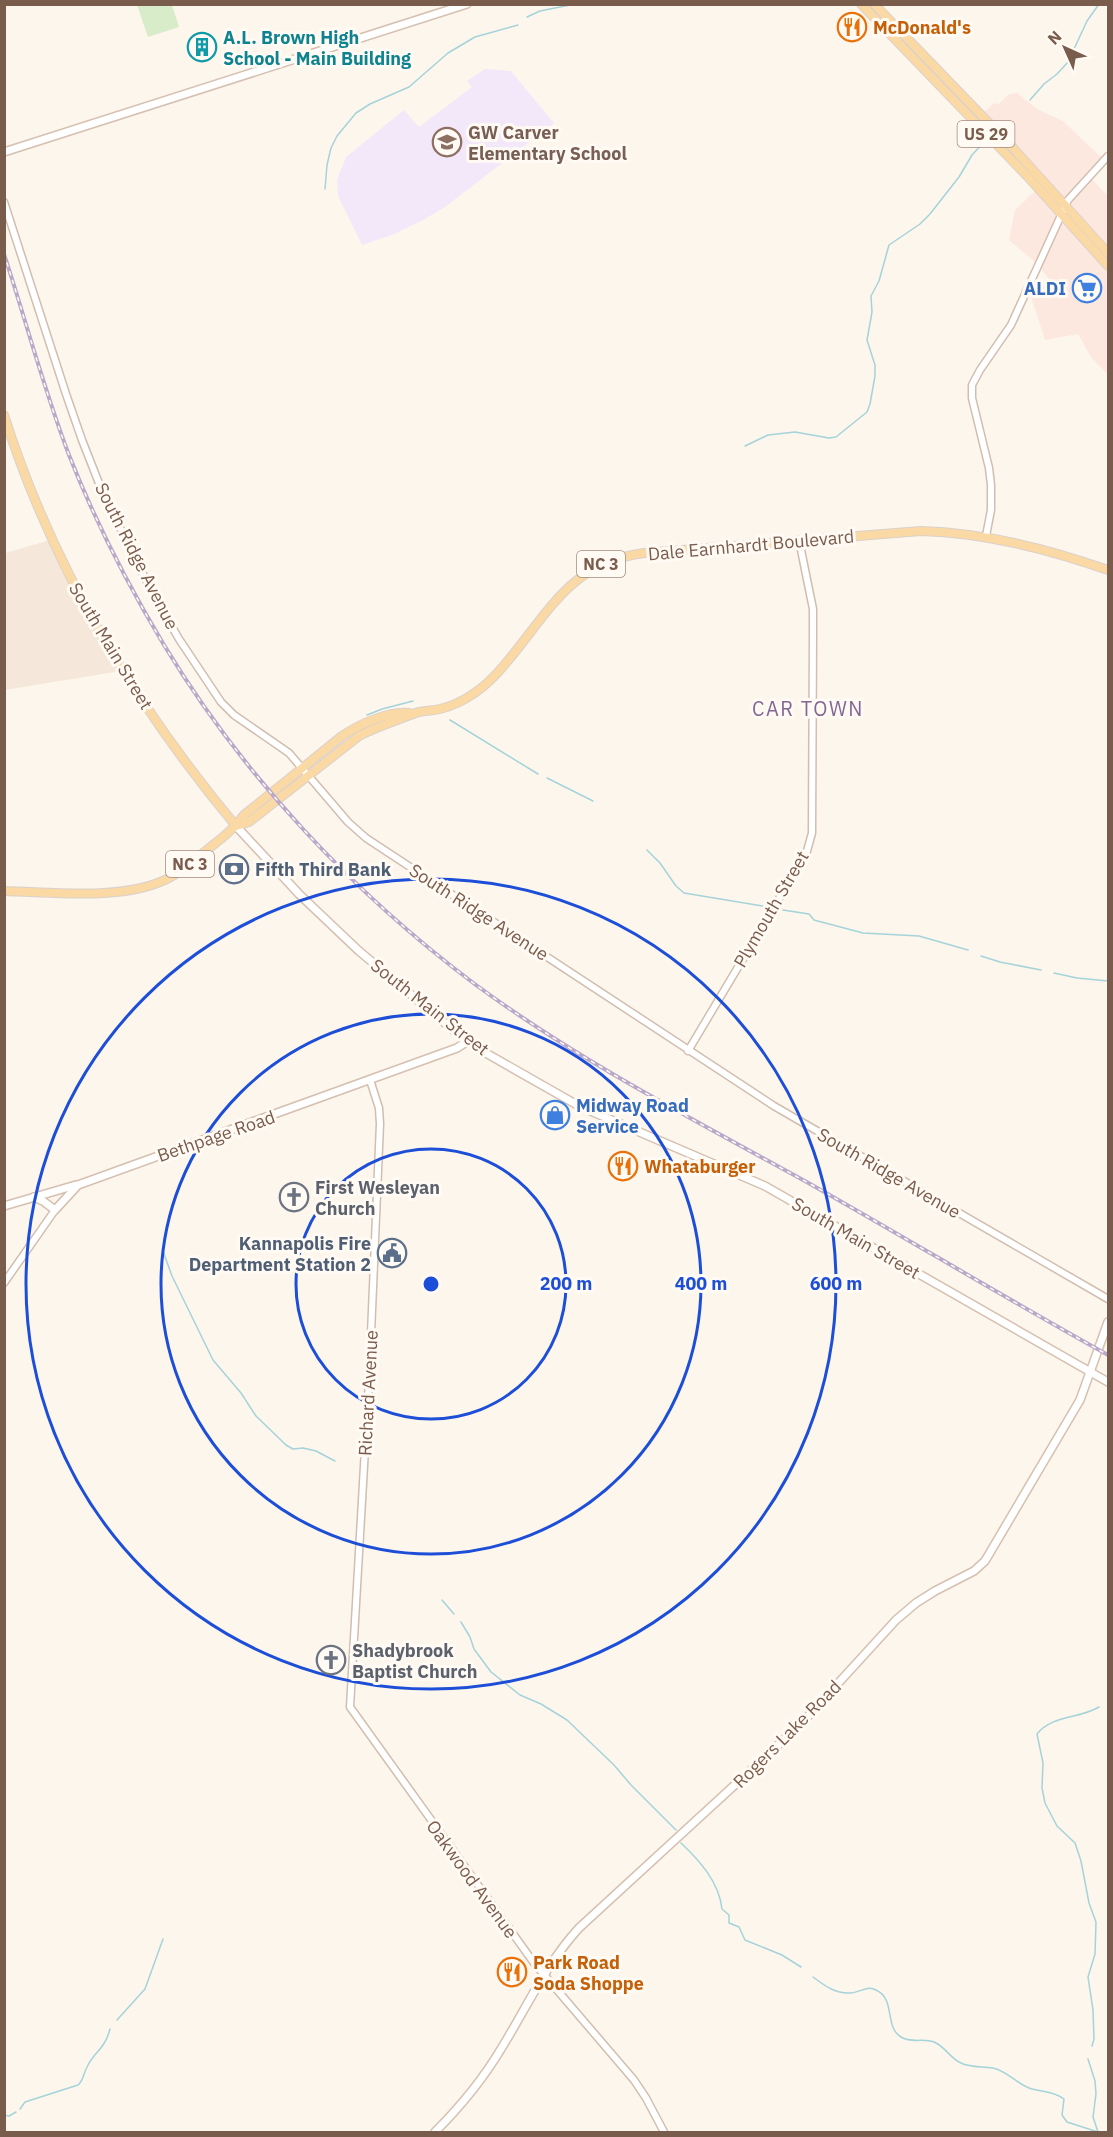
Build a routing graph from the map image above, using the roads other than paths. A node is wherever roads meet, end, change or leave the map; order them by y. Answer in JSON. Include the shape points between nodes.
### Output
{"nodes":[{"id":1,"x":467,"y":4,"type":"edge"},
{"id":2,"x":861,"y":4,"type":"edge"},
{"id":3,"x":874,"y":4,"type":"edge"},
{"id":4,"x":4,"y":152,"type":"edge"},
{"id":5,"x":1108,"y":156,"type":"edge"},
{"id":6,"x":4,"y":202,"type":"edge"},
{"id":7,"x":1065,"y":205,"type":"junction"},
{"id":8,"x":1062,"y":213,"type":"junction"},
{"id":9,"x":1108,"y":253,"type":"edge"},
{"id":10,"x":1108,"y":266,"type":"edge"},
{"id":11,"x":4,"y":415,"type":"edge"},
{"id":12,"x":7,"y":434,"type":"edge"},
{"id":13,"x":986,"y":536,"type":"junction"},
{"id":14,"x":800,"y":540,"type":"junction"},
{"id":15,"x":1108,"y":570,"type":"edge"},
{"id":16,"x":413,"y":714,"type":"junction"},
{"id":17,"x":355,"y":728,"type":"junction"},
{"id":18,"x":336,"y":752,"type":"junction"},
{"id":19,"x":303,"y":767,"type":"junction"},
{"id":20,"x":308,"y":774,"type":"junction"},
{"id":21,"x":236,"y":826,"type":"junction"},
{"id":22,"x":4,"y":891,"type":"edge"},
{"id":23,"x":468,"y":1041,"type":"junction"},
{"id":24,"x":688,"y":1051,"type":"junction"},
{"id":25,"x":370,"y":1080,"type":"junction"},
{"id":26,"x":78,"y":1185,"type":"junction"},
{"id":27,"x":45,"y":1194,"type":"junction"},
{"id":28,"x":34,"y":1197,"type":"junction"},
{"id":29,"x":4,"y":1206,"type":"edge"},
{"id":30,"x":56,"y":1208,"type":"junction"},
{"id":31,"x":4,"y":1283,"type":"edge"},
{"id":32,"x":1108,"y":1299,"type":"edge"},
{"id":33,"x":1108,"y":1322,"type":"edge"},
{"id":34,"x":1090,"y":1372,"type":"junction"},
{"id":35,"x":1108,"y":1382,"type":"edge"},
{"id":36,"x":350,"y":1707,"type":"joint"},
{"id":37,"x":543,"y":1974,"type":"junction"},
{"id":38,"x":435,"y":2133,"type":"edge"},
{"id":39,"x":664,"y":2133,"type":"edge"}],
"edges":[{"from":1,"to":4,"type":"main road"},
{"from":2,"to":8,"type":"main road","number":"US 29"},
{"from":3,"to":7,"type":"main road","number":"US 29"},
{"from":5,"to":7,"type":"street"},
{"from":6,"to":19,"type":"street","name":"South Ridge Avenue","via":[[82,440],[104,496],[152,592],[221,702]]},
{"from":7,"to":8,"type":"street"},
{"from":7,"to":9,"type":"main road","number":"US 29"},
{"from":8,"to":10,"type":"main road","number":"US 29"},
{"from":8,"to":13,"type":"street","via":[[1011,324],[972,386],[992,485]]},
{"from":11,"to":12,"type":"main road","name":"South Main Street"},
{"from":12,"to":21,"type":"main road","name":"South Main Street","via":[[51,536],[104,638],[164,731]]},
{"from":13,"to":14,"type":"main road","name":"Dale Earnhardt Boulevard","number":"NC 3","via":[[921,531]]},
{"from":13,"to":15,"type":"main road","name":"Dale Earnhardt Boulevard","number":"NC 3"},
{"from":14,"to":16,"type":"main road","name":"Dale Earnhardt Boulevard","number":"NC 3","via":[[644,553],[594,567],[572,583],[485,686],[455,704]]},
{"from":14,"to":24,"type":"street","name":"Plymouth Street","via":[[813,609],[810,840],[802,860]]},
{"from":16,"to":17,"type":"main road","name":"Dale Earnhardt Boulevard","number":"NC 3","via":[[385,717]]},
{"from":16,"to":18,"type":"main road","name":"Dale Earnhardt Boulevard","number":"NC 3","via":[[377,726]]},
{"from":17,"to":18,"type":"main road"},
{"from":17,"to":19,"type":"main road","name":"Dale Earnhardt Boulevard","number":"NC 3"},
{"from":18,"to":20,"type":"main road","name":"Dale Earnhardt Boulevard","number":"NC 3"},
{"from":19,"to":20,"type":"street","name":"South Ridge Avenue"},
{"from":19,"to":21,"type":"main road","name":"Dale Earnhardt Boulevard","number":"NC 3"},
{"from":20,"to":21,"type":"main road","name":"Dale Earnhardt Boulevard","number":"NC 3","via":[[249,822]]},
{"from":20,"to":24,"type":"street","name":"South Ridge Avenue","via":[[366,838]]},
{"from":21,"to":22,"type":"main road","name":"Dale Earnhardt Boulevard","number":"NC 3","via":[[175,875],[141,889]]},
{"from":21,"to":23,"type":"main road","name":"South Main Street","via":[[324,919]]},
{"from":23,"to":25,"type":"main road","name":"Bethpage Road"},
{"from":23,"to":34,"type":"main road","name":"South Main Street","via":[[569,1101],[765,1186]]},
{"from":24,"to":32,"type":"street","name":"South Ridge Avenue","via":[[849,1150]]},
{"from":25,"to":26,"type":"main road","name":"Bethpage Road"},
{"from":25,"to":36,"type":"street","name":"Richard Avenue","via":[[380,1124]]},
{"from":26,"to":27,"type":"main road"},
{"from":26,"to":30,"type":"main road","name":"Bethpage Road"},
{"from":27,"to":28,"type":"main road"},
{"from":27,"to":30,"type":"main road"},
{"from":28,"to":29,"type":"main road"},
{"from":28,"to":30,"type":"main road"},
{"from":30,"to":31,"type":"street","name":"Bethpage Road"},
{"from":33,"to":34,"type":"main road","name":"Rogers Lake Road"},
{"from":34,"to":35,"type":"main road","name":"South Main Street"},
{"from":34,"to":37,"type":"main road","name":"Rogers Lake Road","via":[[1075,1409],[985,1561],[916,1603],[896,1620],[800,1725],[579,1928]]},
{"from":36,"to":37,"type":"street","name":"Oakwood Avenue"},
{"from":37,"to":38,"type":"main road","name":"Rogers Lake Road","via":[[501,2050]]},
{"from":37,"to":39,"type":"street","name":"Oakwood Avenue","via":[[634,2080]]}]}
